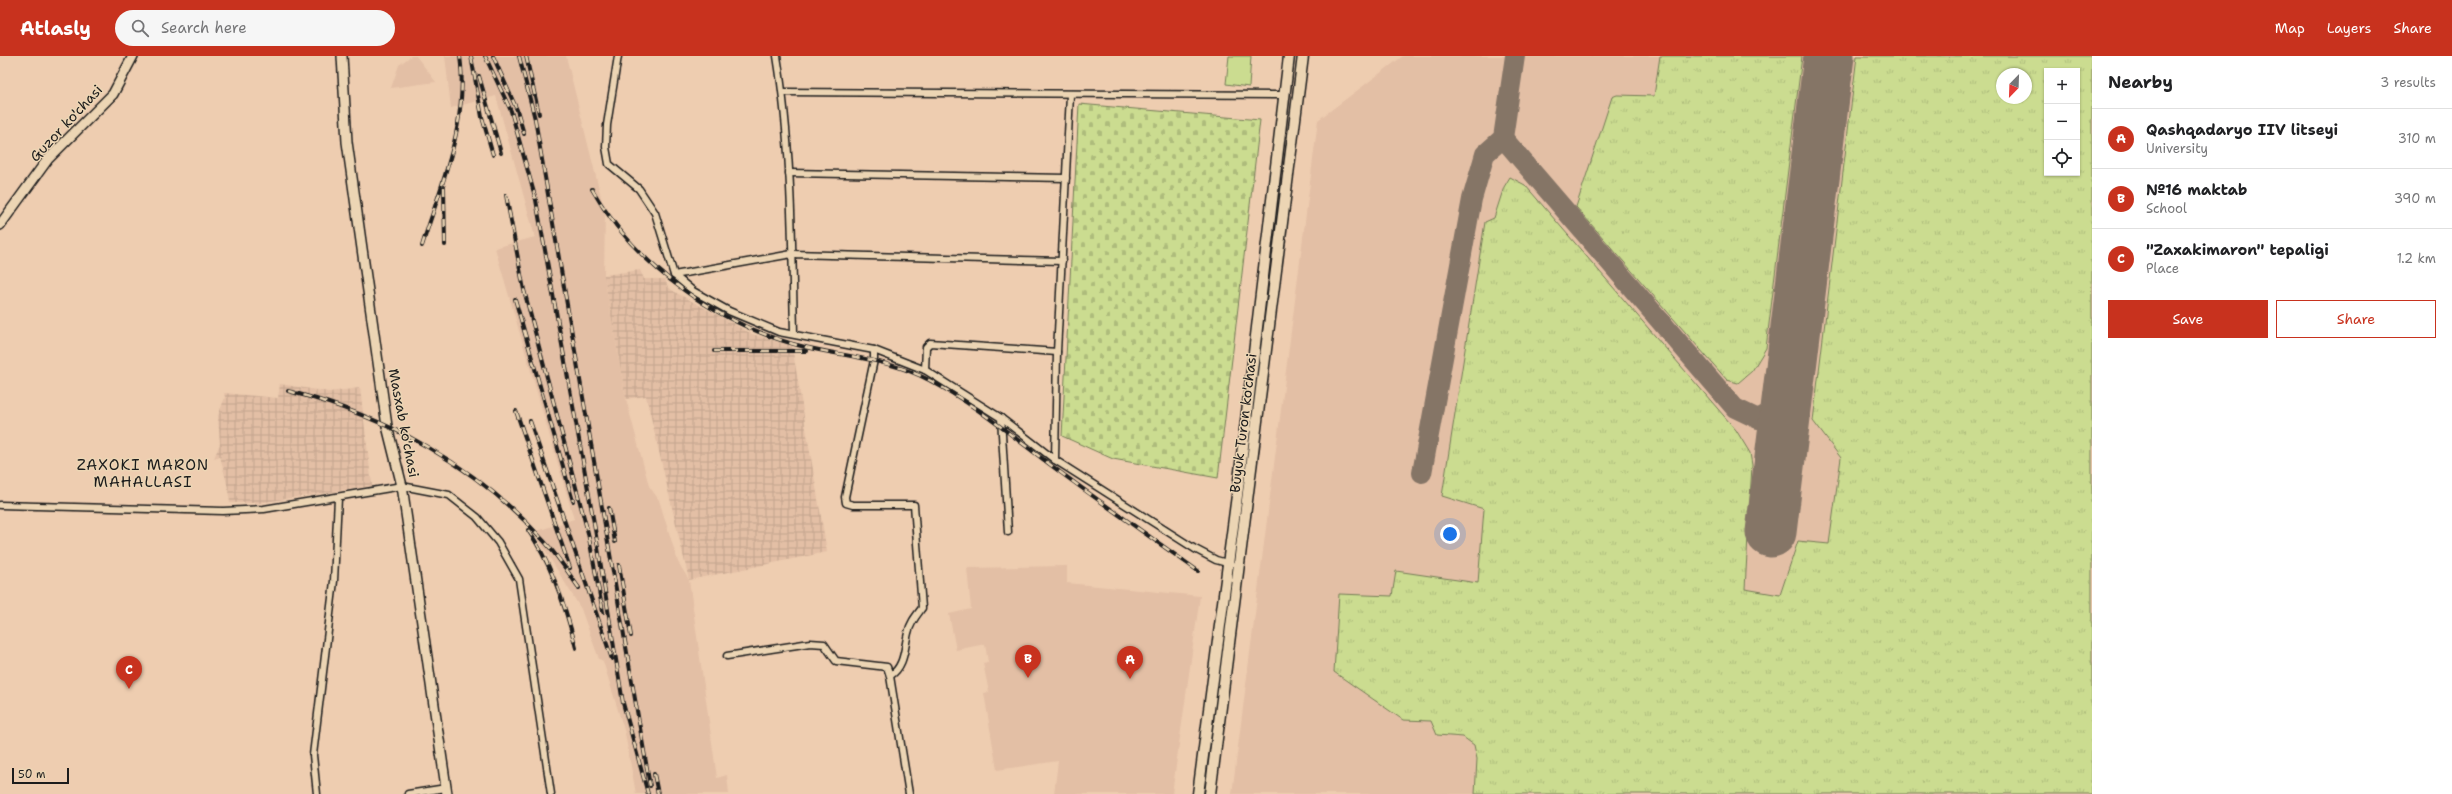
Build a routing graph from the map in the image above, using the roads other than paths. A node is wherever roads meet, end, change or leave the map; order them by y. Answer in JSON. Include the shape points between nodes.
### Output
{"nodes":[{"id":1,"x":133,"y":56,"type":"edge"},
{"id":2,"x":342,"y":56,"type":"edge"},
{"id":3,"x":618,"y":56,"type":"edge"},
{"id":4,"x":777,"y":56,"type":"edge"},
{"id":5,"x":1289,"y":56,"type":"edge"},
{"id":6,"x":1302,"y":56,"type":"edge"},
{"id":7,"x":783,"y":92,"type":"junction"},
{"id":8,"x":1070,"y":95,"type":"junction"},
{"id":9,"x":1285,"y":96,"type":"junction"},
{"id":10,"x":789,"y":173,"type":"junction"},
{"id":11,"x":1066,"y":178,"type":"junction"},
{"id":12,"x":0,"y":225,"type":"edge"},
{"id":13,"x":792,"y":254,"type":"junction"},
{"id":14,"x":1062,"y":261,"type":"junction"},
{"id":15,"x":674,"y":275,"type":"junction"},
{"id":16,"x":794,"y":334,"type":"junction"},
{"id":17,"x":874,"y":350,"type":"junction"},
{"id":18,"x":1057,"y":352,"type":"junction"},
{"id":19,"x":925,"y":370,"type":"junction"},
{"id":20,"x":1001,"y":418,"type":"junction"},
{"id":21,"x":1055,"y":460,"type":"junction"},
{"id":22,"x":402,"y":486,"type":"junction"},
{"id":23,"x":338,"y":498,"type":"junction"},
{"id":24,"x":0,"y":505,"type":"edge"},
{"id":25,"x":1008,"y":532,"type":"dead end"},
{"id":26,"x":1228,"y":563,"type":"junction"},
{"id":27,"x":1240,"y":565,"type":"junction"},
{"id":28,"x":726,"y":656,"type":"dead end"},
{"id":29,"x":890,"y":676,"type":"junction"},
{"id":30,"x":446,"y":791,"type":"edge"},
{"id":31,"x":317,"y":794,"type":"edge"},
{"id":32,"x":408,"y":794,"type":"edge"},
{"id":33,"x":551,"y":794,"type":"edge"},
{"id":34,"x":909,"y":794,"type":"edge"},
{"id":35,"x":1198,"y":794,"type":"edge"},
{"id":36,"x":1210,"y":794,"type":"edge"}],
"edges":[{"from":1,"to":12,"type":"main road","name":"Guzor ko'chasi","via":[[113,94],[48,159]]},
{"from":2,"to":22,"type":"main road","name":"Masxab ko'chasi","via":[[347,142],[388,426]]},
{"from":3,"to":15,"type":"street","via":[[607,125],[606,147],[609,164],[639,189],[655,213]]},
{"from":4,"to":7,"type":"street"},
{"from":5,"to":9,"type":"main road","name":"Buyuk Turon ko'chasi"},
{"from":6,"to":27,"type":"main road","name":"Buyuk Turon ko'chasi"},
{"from":7,"to":8,"type":"street"},
{"from":7,"to":10,"type":"street"},
{"from":8,"to":9,"type":"street"},
{"from":8,"to":11,"type":"street"},
{"from":9,"to":26,"type":"main road","name":"Buyuk Turon ko'chasi"},
{"from":10,"to":11,"type":"street"},
{"from":10,"to":13,"type":"street"},
{"from":11,"to":14,"type":"street"},
{"from":13,"to":14,"type":"street"},
{"from":13,"to":15,"type":"street"},
{"from":13,"to":16,"type":"street"},
{"from":14,"to":18,"type":"street"},
{"from":15,"to":16,"type":"street","via":[[693,291],[729,311],[779,332]]},
{"from":16,"to":17,"type":"street"},
{"from":17,"to":19,"type":"street"},
{"from":17,"to":29,"type":"street","via":[[845,497],[846,503],[853,505],[914,505],[922,608],[908,632],[901,664],[897,672]]},
{"from":18,"to":19,"type":"street","via":[[930,343],[926,347]]},
{"from":18,"to":21,"type":"street"},
{"from":19,"to":20,"type":"street"},
{"from":20,"to":21,"type":"street"},
{"from":20,"to":25,"type":"street"},
{"from":21,"to":26,"type":"street","via":[[1208,557]]},
{"from":22,"to":23,"type":"street"},
{"from":22,"to":30,"type":"main road","name":"Masxab ko'chasi"},
{"from":22,"to":33,"type":"street","via":[[449,496],[477,517],[498,542],[518,579]]},
{"from":23,"to":24,"type":"street","via":[[264,509],[223,511]]},
{"from":23,"to":31,"type":"street","via":[[334,581],[313,755]]},
{"from":26,"to":27,"type":"street"},
{"from":26,"to":35,"type":"main road","name":"Buyuk Turon ko'chasi"},
{"from":27,"to":36,"type":"main road","name":"Buyuk Turon ko'chasi"},
{"from":28,"to":29,"type":"street","via":[[810,643],[824,644],[836,662],[886,667]]},
{"from":29,"to":34,"type":"street"},
{"from":30,"to":32,"type":"street"}]}
